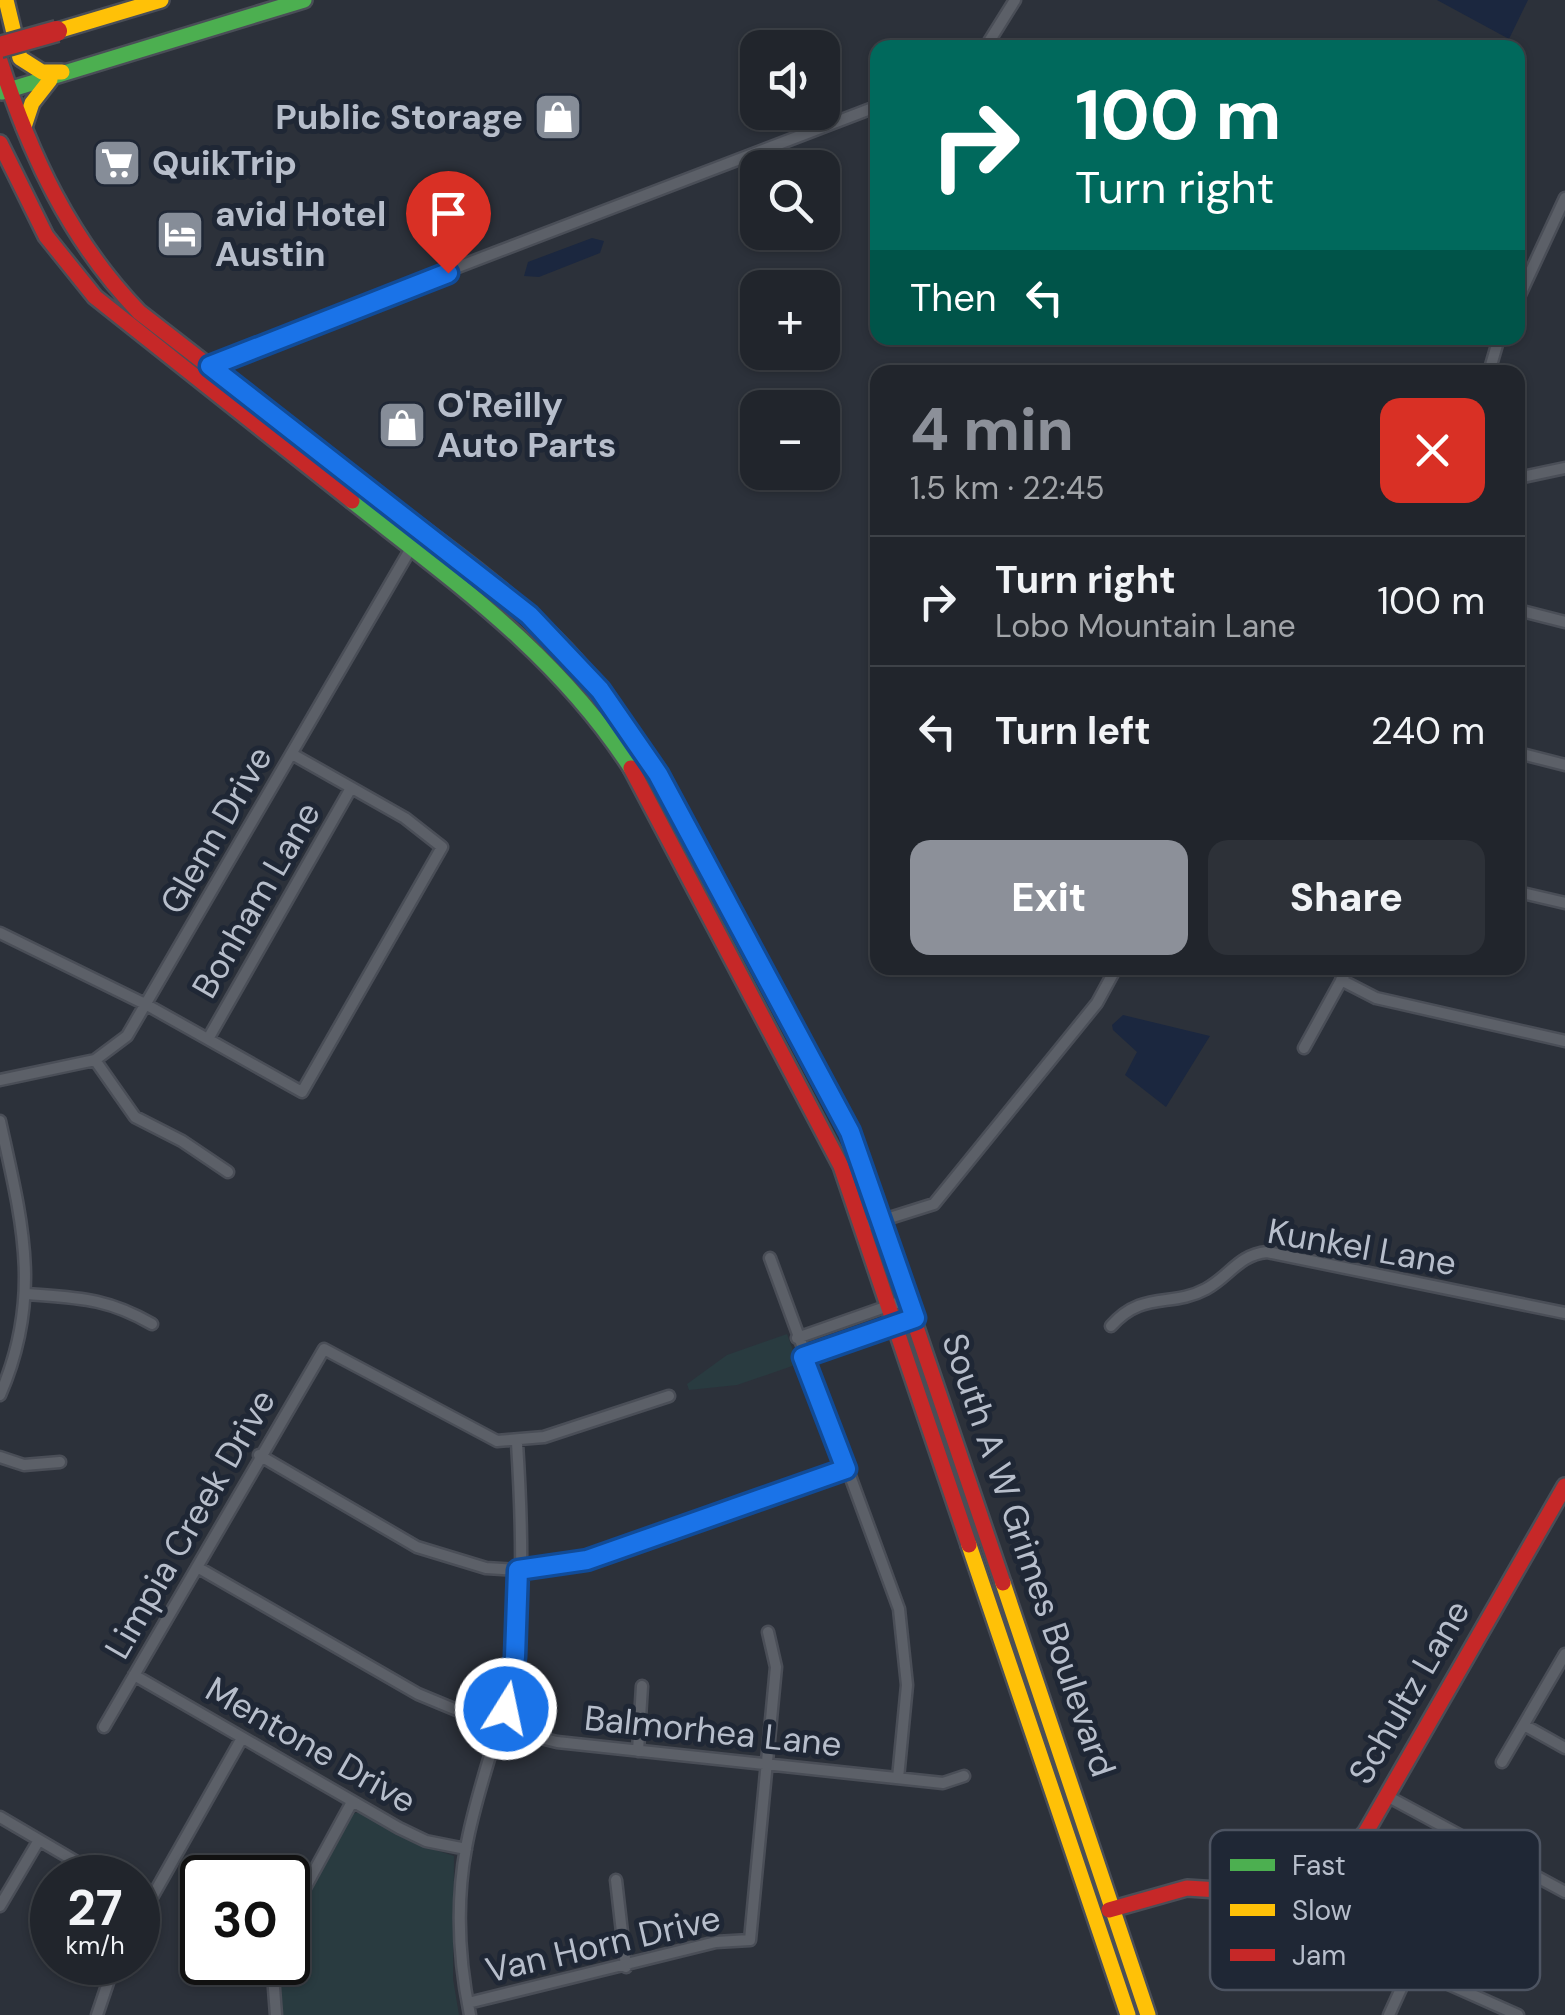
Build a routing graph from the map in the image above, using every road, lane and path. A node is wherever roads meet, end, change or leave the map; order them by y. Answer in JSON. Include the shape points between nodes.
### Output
{"nodes":[{"id":1,"x":6,"y":0,"type":"edge"},
{"id":2,"x":160,"y":0,"type":"edge"},
{"id":3,"x":304,"y":0,"type":"edge"},
{"id":4,"x":1016,"y":0,"type":"edge"},
{"id":5,"x":989,"y":40,"type":"edge"},
{"id":6,"x":0,"y":48,"type":"edge"},
{"id":7,"x":0,"y":61,"type":"edge"},
{"id":8,"x":76,"y":72,"type":"junction"},
{"id":9,"x":50,"y":80,"type":"junction"},
{"id":10,"x":4,"y":92,"type":"edge"},
{"id":11,"x":870,"y":109,"type":"edge"},
{"id":12,"x":24,"y":127,"type":"junction"},
{"id":13,"x":0,"y":143,"type":"edge"},
{"id":14,"x":20,"y":190,"type":"junction"},
{"id":15,"x":1565,"y":198,"type":"edge"},
{"id":16,"x":79,"y":244,"type":"junction"},
{"id":17,"x":1525,"y":285,"type":"edge"},
{"id":18,"x":205,"y":374,"type":"junction"},
{"id":19,"x":1565,"y":468,"type":"edge"},
{"id":20,"x":1525,"y":477,"type":"edge"},
{"id":21,"x":416,"y":539,"type":"junction"},
{"id":22,"x":1525,"y":612,"type":"edge"},
{"id":23,"x":1565,"y":622,"type":"edge"},
{"id":24,"x":292,"y":754,"type":"junction"},
{"id":25,"x":1525,"y":755,"type":"edge"},
{"id":26,"x":1565,"y":764,"type":"edge"},
{"id":27,"x":351,"y":788,"type":"junction"},
{"id":28,"x":682,"y":841,"type":"junction"},
{"id":29,"x":1525,"y":894,"type":"edge"},
{"id":30,"x":1565,"y":903,"type":"edge"},
{"id":31,"x":1,"y":937,"type":"edge"},
{"id":32,"x":1112,"y":975,"type":"edge"},
{"id":33,"x":1344,"y":975,"type":"edge"},
{"id":34,"x":1341,"y":980,"type":"junction"},
{"id":35,"x":147,"y":1006,"type":"junction"},
{"id":36,"x":208,"y":1039,"type":"junction"},
{"id":37,"x":1565,"y":1040,"type":"edge"},
{"id":38,"x":1304,"y":1048,"type":"dead end"},
{"id":39,"x":95,"y":1060,"type":"junction"},
{"id":40,"x":793,"y":1078,"type":"junction"},
{"id":41,"x":0,"y":1080,"type":"edge"},
{"id":42,"x":830,"y":1095,"type":"junction"},
{"id":43,"x":0,"y":1121,"type":"edge"},
{"id":44,"x":228,"y":1172,"type":"dead end"},
{"id":45,"x":872,"y":1224,"type":"junction"},
{"id":46,"x":770,"y":1258,"type":"dead end"},
{"id":47,"x":28,"y":1294,"type":"junction"},
{"id":48,"x":902,"y":1312,"type":"junction"},
{"id":49,"x":1565,"y":1313,"type":"edge"},
{"id":50,"x":152,"y":1324,"type":"dead end"},
{"id":51,"x":1111,"y":1326,"type":"dead end"},
{"id":52,"x":797,"y":1338,"type":"junction"},
{"id":53,"x":803,"y":1357,"type":"junction"},
{"id":54,"x":0,"y":1395,"type":"edge"},
{"id":55,"x":669,"y":1396,"type":"dead end"},
{"id":56,"x":518,"y":1442,"type":"junction"},
{"id":57,"x":260,"y":1455,"type":"junction"},
{"id":58,"x":0,"y":1457,"type":"edge"},
{"id":59,"x":60,"y":1462,"type":"dead end"},
{"id":60,"x":846,"y":1469,"type":"junction"},
{"id":61,"x":1565,"y":1486,"type":"edge"},
{"id":62,"x":197,"y":1567,"type":"junction"},
{"id":63,"x":518,"y":1570,"type":"junction"},
{"id":64,"x":768,"y":1632,"type":"dead end"},
{"id":65,"x":1565,"y":1654,"type":"edge"},
{"id":66,"x":134,"y":1675,"type":"junction"},
{"id":67,"x":642,"y":1686,"type":"dead end"},
{"id":68,"x":1524,"y":1725,"type":"junction"},
{"id":69,"x":104,"y":1727,"type":"dead end"},
{"id":70,"x":500,"y":1728,"type":"junction"},
{"id":71,"x":242,"y":1738,"type":"junction"},
{"id":72,"x":1565,"y":1748,"type":"edge"},
{"id":73,"x":638,"y":1751,"type":"junction"},
{"id":74,"x":1502,"y":1762,"type":"dead end"},
{"id":75,"x":768,"y":1765,"type":"junction"},
{"id":76,"x":964,"y":1776,"type":"dead end"},
{"id":77,"x":898,"y":1778,"type":"junction"},
{"id":78,"x":1387,"y":1796,"type":"junction"},
{"id":79,"x":352,"y":1802,"type":"junction"},
{"id":80,"x":0,"y":1817,"type":"edge"},
{"id":81,"x":1365,"y":1830,"type":"edge"},
{"id":82,"x":1450,"y":1830,"type":"edge"},
{"id":83,"x":39,"y":1840,"type":"junction"},
{"id":84,"x":466,"y":1849,"type":"junction"},
{"id":85,"x":65,"y":1855,"type":"edge"},
{"id":86,"x":160,"y":1872,"type":"edge"},
{"id":87,"x":310,"y":1879,"type":"edge"},
{"id":88,"x":1540,"y":1879,"type":"edge"},
{"id":89,"x":616,"y":1880,"type":"dead end"},
{"id":90,"x":1210,"y":1889,"type":"edge"},
{"id":91,"x":1565,"y":1892,"type":"edge"},
{"id":92,"x":0,"y":1906,"type":"edge"},
{"id":93,"x":1106,"y":1911,"type":"junction"},
{"id":94,"x":626,"y":1967,"type":"junction"},
{"id":95,"x":107,"y":1985,"type":"edge"},
{"id":96,"x":274,"y":1985,"type":"edge"},
{"id":97,"x":1400,"y":1990,"type":"edge"},
{"id":98,"x":1462,"y":1990,"type":"edge"},
{"id":99,"x":469,"y":2009,"type":"edge"},
{"id":100,"x":97,"y":2015,"type":"edge"},
{"id":101,"x":276,"y":2015,"type":"edge"},
{"id":102,"x":1128,"y":2015,"type":"edge"},
{"id":103,"x":1148,"y":2015,"type":"edge"},
{"id":104,"x":1389,"y":2015,"type":"edge"},
{"id":105,"x":1518,"y":2015,"type":"edge"}],
"edges":[{"from":1,"to":8,"type":"main road","via":[[20,58],[42,72]]},
{"from":2,"to":6,"type":"main road","bridge":true},
{"from":3,"to":8,"type":"main road"},
{"from":4,"to":5,"type":"street"},
{"from":7,"to":10,"type":"main road","name":"South A W Grimes Boulevard"},
{"from":8,"to":9,"type":"main road"},
{"from":9,"to":10,"type":"main road"},
{"from":9,"to":12,"type":"main road","via":[[32,102]]},
{"from":10,"to":12,"type":"main road","name":"South A W Grimes Boulevard"},
{"from":11,"to":18,"type":"street"},
{"from":12,"to":16,"type":"main road","name":"South A W Grimes Boulevard"},
{"from":13,"to":14,"type":"main road","name":"South A W Grimes Boulevard"},
{"from":14,"to":16,"type":"main road","via":[[34,198],[53,233]]},
{"from":14,"to":18,"type":"main road","name":"South A W Grimes Boulevard","via":[[78,281]]},
{"from":15,"to":17,"type":"street"},
{"from":16,"to":18,"type":"main road","name":"South A W Grimes Boulevard","via":[[124,298]]},
{"from":18,"to":21,"type":"main road","name":"South A W Grimes Boulevard"},
{"from":19,"to":20,"type":"street"},
{"from":21,"to":24,"type":"street","name":"Glenn Drive"},
{"from":21,"to":28,"type":"main road","name":"South A W Grimes Boulevard","via":[[610,719],[658,774]]},
{"from":22,"to":23,"type":"street"},
{"from":24,"to":27,"type":"street"},
{"from":24,"to":35,"type":"street","name":"Glenn Drive"},
{"from":25,"to":26,"type":"street"},
{"from":27,"to":36,"type":"street","name":"Bonham Lane"},
{"from":27,"to":36,"type":"street","via":[[406,818],[442,848],[302,1092]]},
{"from":28,"to":40,"type":"main road","name":"South A W Grimes Boulevard"},
{"from":28,"to":42,"type":"main road","name":"South A W Grimes Boulevard"},
{"from":29,"to":30,"type":"street"},
{"from":31,"to":35,"type":"street"},
{"from":32,"to":45,"type":"street","via":[[1097,1003],[934,1204]]},
{"from":33,"to":34,"type":"street"},
{"from":34,"to":37,"type":"street","via":[[1376,998]]},
{"from":34,"to":38,"type":"street"},
{"from":35,"to":36,"type":"street"},
{"from":35,"to":39,"type":"street","name":"Glenn Drive","via":[[118,1046]]},
{"from":39,"to":41,"type":"street","name":"Glenn Drive"},
{"from":39,"to":44,"type":"street","via":[[135,1117]]},
{"from":40,"to":42,"type":"main road"},
{"from":40,"to":45,"type":"main road","name":"South A W Grimes Boulevard"},
{"from":42,"to":45,"type":"main road","name":"South A W Grimes Boulevard","via":[[850,1132]]},
{"from":43,"to":47,"type":"street","via":[[22,1220]]},
{"from":45,"to":48,"type":"main road","name":"South A W Grimes Boulevard"},
{"from":46,"to":52,"type":"street"},
{"from":47,"to":50,"type":"street","via":[[95,1299]]},
{"from":47,"to":54,"type":"street","via":[[18,1350]]},
{"from":48,"to":52,"type":"street"},
{"from":48,"to":53,"type":"street"},
{"from":48,"to":93,"type":"main road","name":"South A W Grimes Boulevard"},
{"from":49,"to":51,"type":"street","name":"Kunkel Lane","via":[[1267,1252],[1234,1264],[1208,1288],[1142,1302]]},
{"from":52,"to":53,"type":"street"},
{"from":53,"to":60,"type":"street"},
{"from":55,"to":56,"type":"street"},
{"from":56,"to":57,"type":"street","name":"Limpia Creek Drive","via":[[469,1430],[324,1348]]},
{"from":56,"to":63,"type":"street"},
{"from":57,"to":62,"type":"street","name":"Limpia Creek Drive"},
{"from":57,"to":63,"type":"street","via":[[417,1547],[486,1568]]},
{"from":58,"to":59,"type":"street","via":[[24,1465]]},
{"from":60,"to":63,"type":"street","via":[[587,1560]]},
{"from":60,"to":77,"type":"street","via":[[899,1609],[907,1685]]},
{"from":61,"to":78,"type":"main road","name":"Schultz Lane"},
{"from":62,"to":66,"type":"street","name":"Limpia Creek Drive"},
{"from":62,"to":70,"type":"street","name":"Balmorhea Lane","via":[[418,1694]]},
{"from":63,"to":70,"type":"street","via":[[515,1657]]},
{"from":64,"to":75,"type":"street","via":[[776,1667]]},
{"from":65,"to":68,"type":"street"},
{"from":66,"to":69,"type":"street","name":"Limpia Creek Drive"},
{"from":66,"to":71,"type":"street","name":"Mentone Drive"},
{"from":67,"to":73,"type":"street"},
{"from":68,"to":72,"type":"street"},
{"from":68,"to":74,"type":"street"},
{"from":70,"to":73,"type":"street","name":"Balmorhea Lane"},
{"from":70,"to":84,"type":"street"},
{"from":71,"to":79,"type":"street","name":"Mentone Drive"},
{"from":71,"to":86,"type":"street"},
{"from":73,"to":75,"type":"street","name":"Balmorhea Lane"},
{"from":75,"to":77,"type":"street","name":"Balmorhea Lane"},
{"from":75,"to":94,"type":"street","name":"Van Horn Drive","via":[[750,1940],[716,1942]]},
{"from":76,"to":77,"type":"street","name":"Balmorhea Lane","via":[[943,1783]]},
{"from":78,"to":81,"type":"main road","name":"Schultz Lane"},
{"from":78,"to":82,"type":"street"},
{"from":79,"to":84,"type":"street","name":"Mentone Drive","via":[[426,1841]]},
{"from":79,"to":87,"type":"street"},
{"from":80,"to":83,"type":"street"},
{"from":83,"to":85,"type":"street"},
{"from":83,"to":92,"type":"street"},
{"from":84,"to":99,"type":"street","via":[[460,1918]]},
{"from":88,"to":91,"type":"street"},
{"from":89,"to":94,"type":"street"},
{"from":90,"to":93,"type":"main road","name":"Schultz Lane","via":[[1187,1888]]},
{"from":93,"to":102,"type":"main road","name":"South A W Grimes Boulevard"},
{"from":93,"to":103,"type":"main road","name":"South A W Grimes Boulevard"},
{"from":94,"to":99,"type":"street","name":"Van Horn Drive"},
{"from":95,"to":100,"type":"street"},
{"from":96,"to":101,"type":"street"},
{"from":97,"to":104,"type":"street"},
{"from":98,"to":105,"type":"street"}]}
